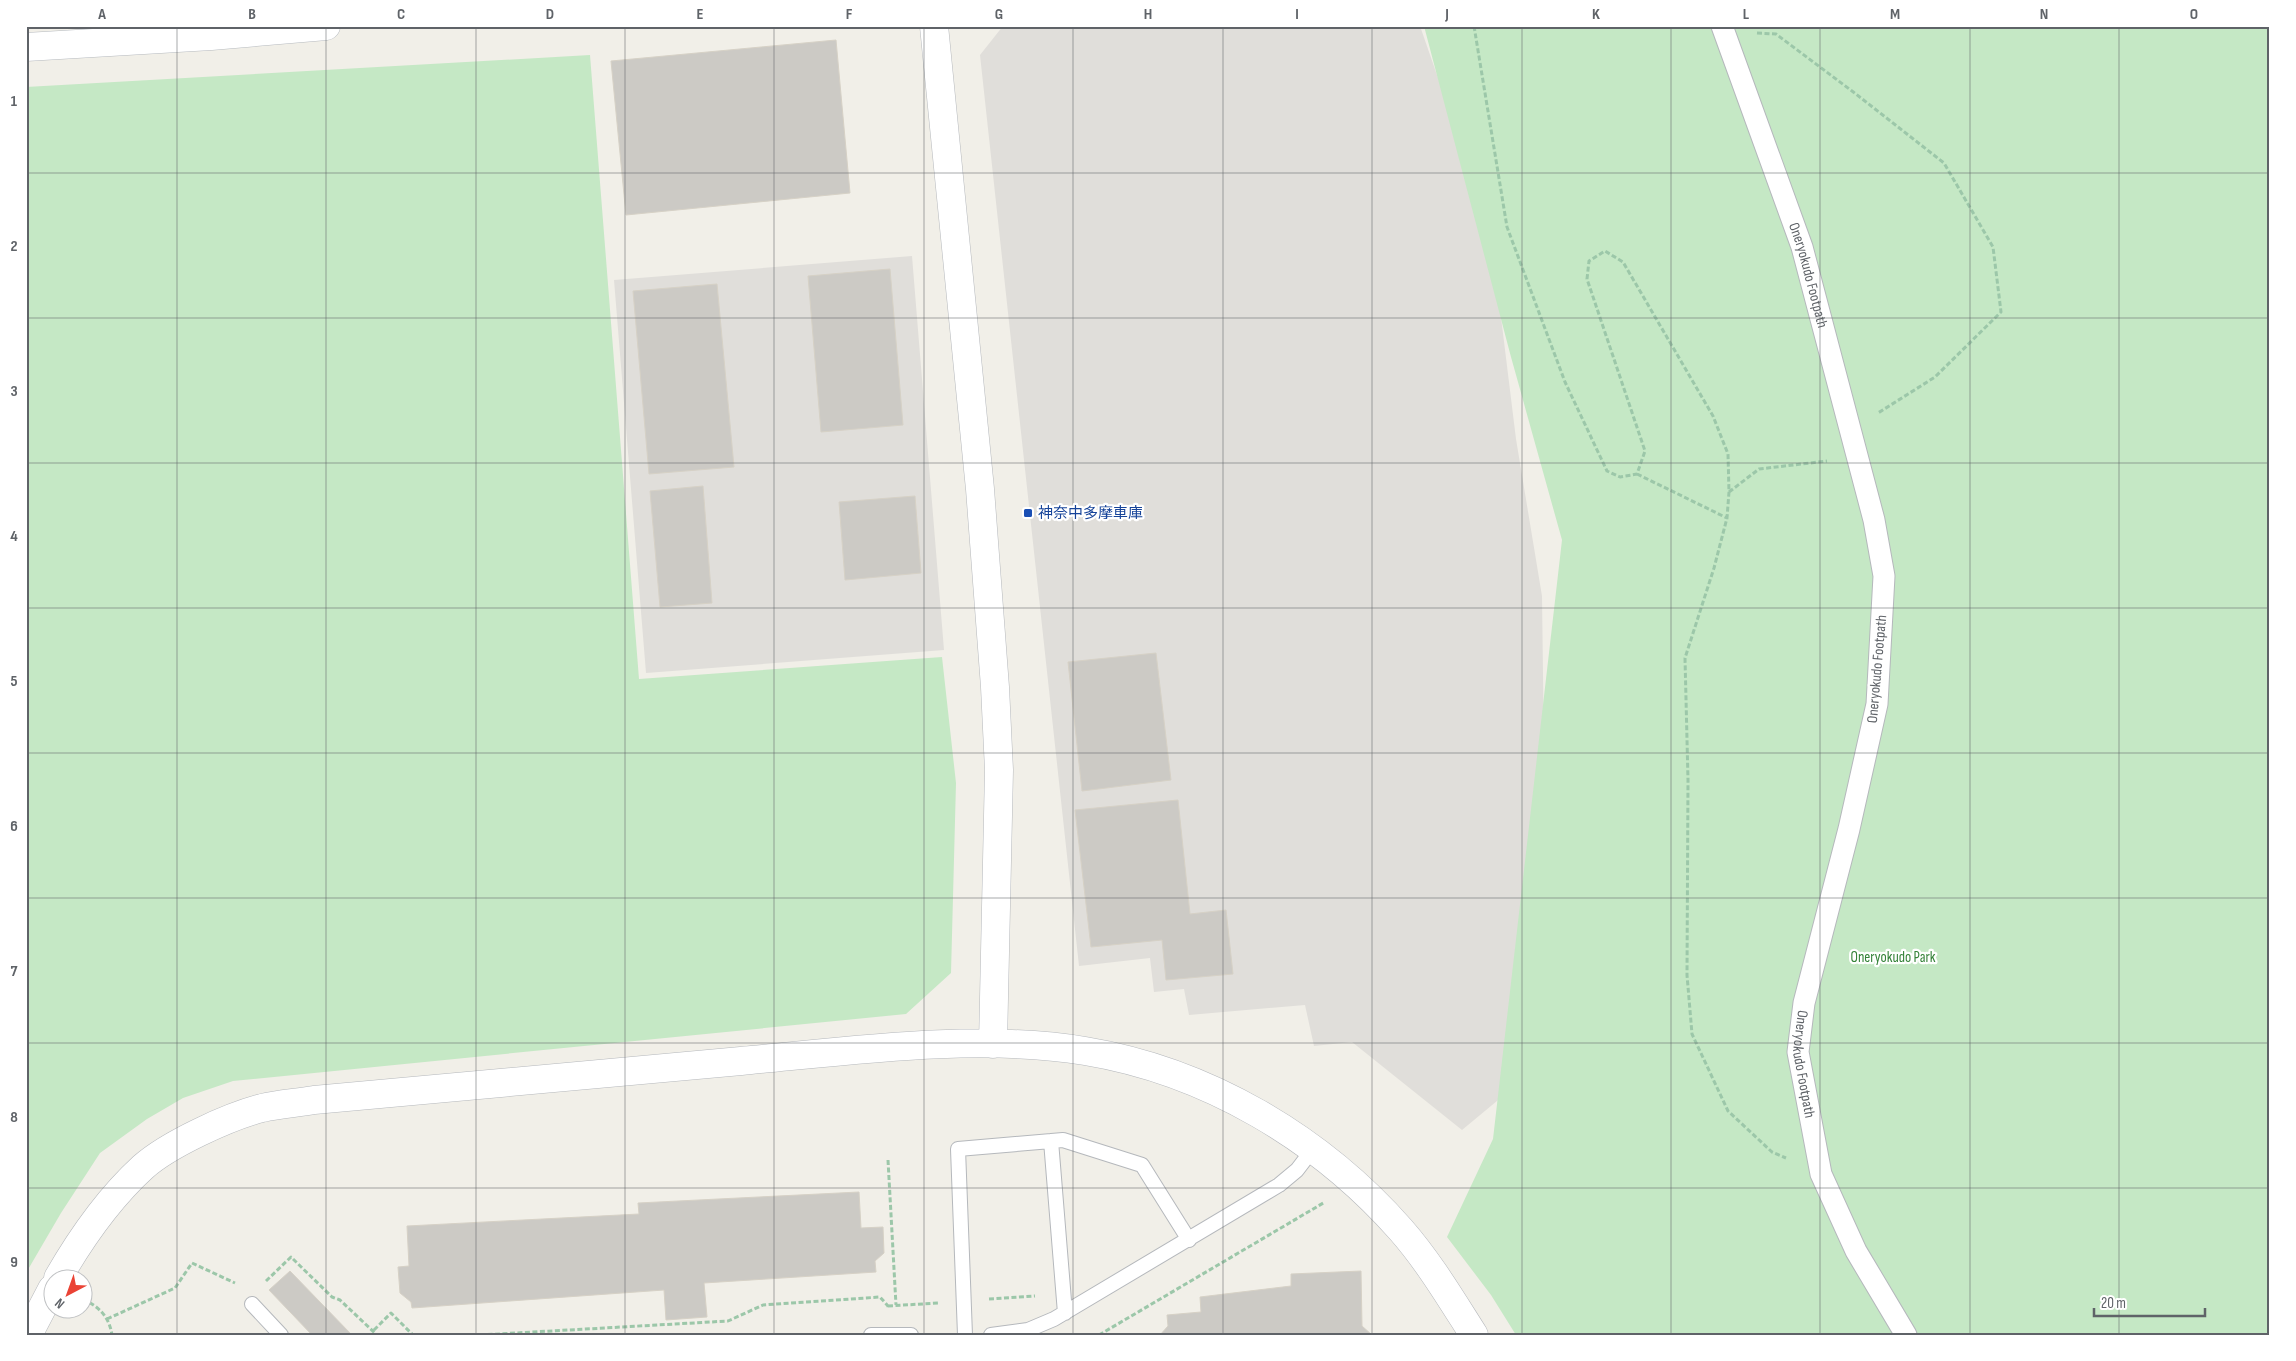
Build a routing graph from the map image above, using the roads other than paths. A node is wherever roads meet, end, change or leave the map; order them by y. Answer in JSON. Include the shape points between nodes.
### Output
{"nodes":[{"id":1,"x":326,"y":26,"type":"edge"},
{"id":2,"x":934,"y":26,"type":"edge"},
{"id":3,"x":1723,"y":29,"type":"edge"},
{"id":4,"x":26,"y":47,"type":"edge"},
{"id":5,"x":993,"y":1044,"type":"junction"},
{"id":6,"x":1051,"y":1142,"type":"junction"},
{"id":7,"x":1313,"y":1149,"type":"junction"},
{"id":8,"x":1189,"y":1240,"type":"junction"},
{"id":9,"x":64,"y":1268,"type":"edge"},
{"id":10,"x":252,"y":1304,"type":"dead end"},
{"id":11,"x":42,"y":1308,"type":"edge"},
{"id":12,"x":1065,"y":1313,"type":"junction"},
{"id":13,"x":28,"y":1335,"type":"edge"},
{"id":14,"x":281,"y":1335,"type":"edge"},
{"id":15,"x":872,"y":1335,"type":"edge"},
{"id":16,"x":911,"y":1335,"type":"edge"},
{"id":17,"x":965,"y":1335,"type":"edge"},
{"id":18,"x":990,"y":1335,"type":"edge"},
{"id":19,"x":1474,"y":1335,"type":"edge"},
{"id":20,"x":1906,"y":1335,"type":"edge"}],
"edges":[{"from":1,"to":4,"type":"street"},
{"from":2,"to":5,"type":"street","via":[[980,489],[995,687],[999,770]]},
{"from":3,"to":20,"type":"street","name":"Oneryokudo Footpath","via":[[1802,247],[1874,520],[1884,576],[1877,704],[1804,1003],[1798,1052],[1822,1174],[1856,1251]]},
{"from":5,"to":7,"type":"street","via":[[1085,1051],[1170,1073],[1258,1113]]},
{"from":5,"to":9,"type":"street","via":[[825,1053],[314,1100],[261,1109],[220,1123],[144,1166],[81,1239]]},
{"from":6,"to":8,"type":"lane","via":[[1063,1140],[1142,1165]]},
{"from":6,"to":12,"type":"lane"},
{"from":6,"to":17,"type":"lane","via":[[958,1149]]},
{"from":7,"to":8,"type":"lane","via":[[1297,1170],[1279,1185]]},
{"from":7,"to":19,"type":"street","via":[[1356,1184],[1404,1232]]},
{"from":8,"to":12,"type":"lane"},
{"from":10,"to":14,"type":"lane"},
{"from":11,"to":13,"type":"street"},
{"from":12,"to":18,"type":"lane","via":[[1028,1330]]},
{"from":15,"to":16,"type":"lane"}]}
